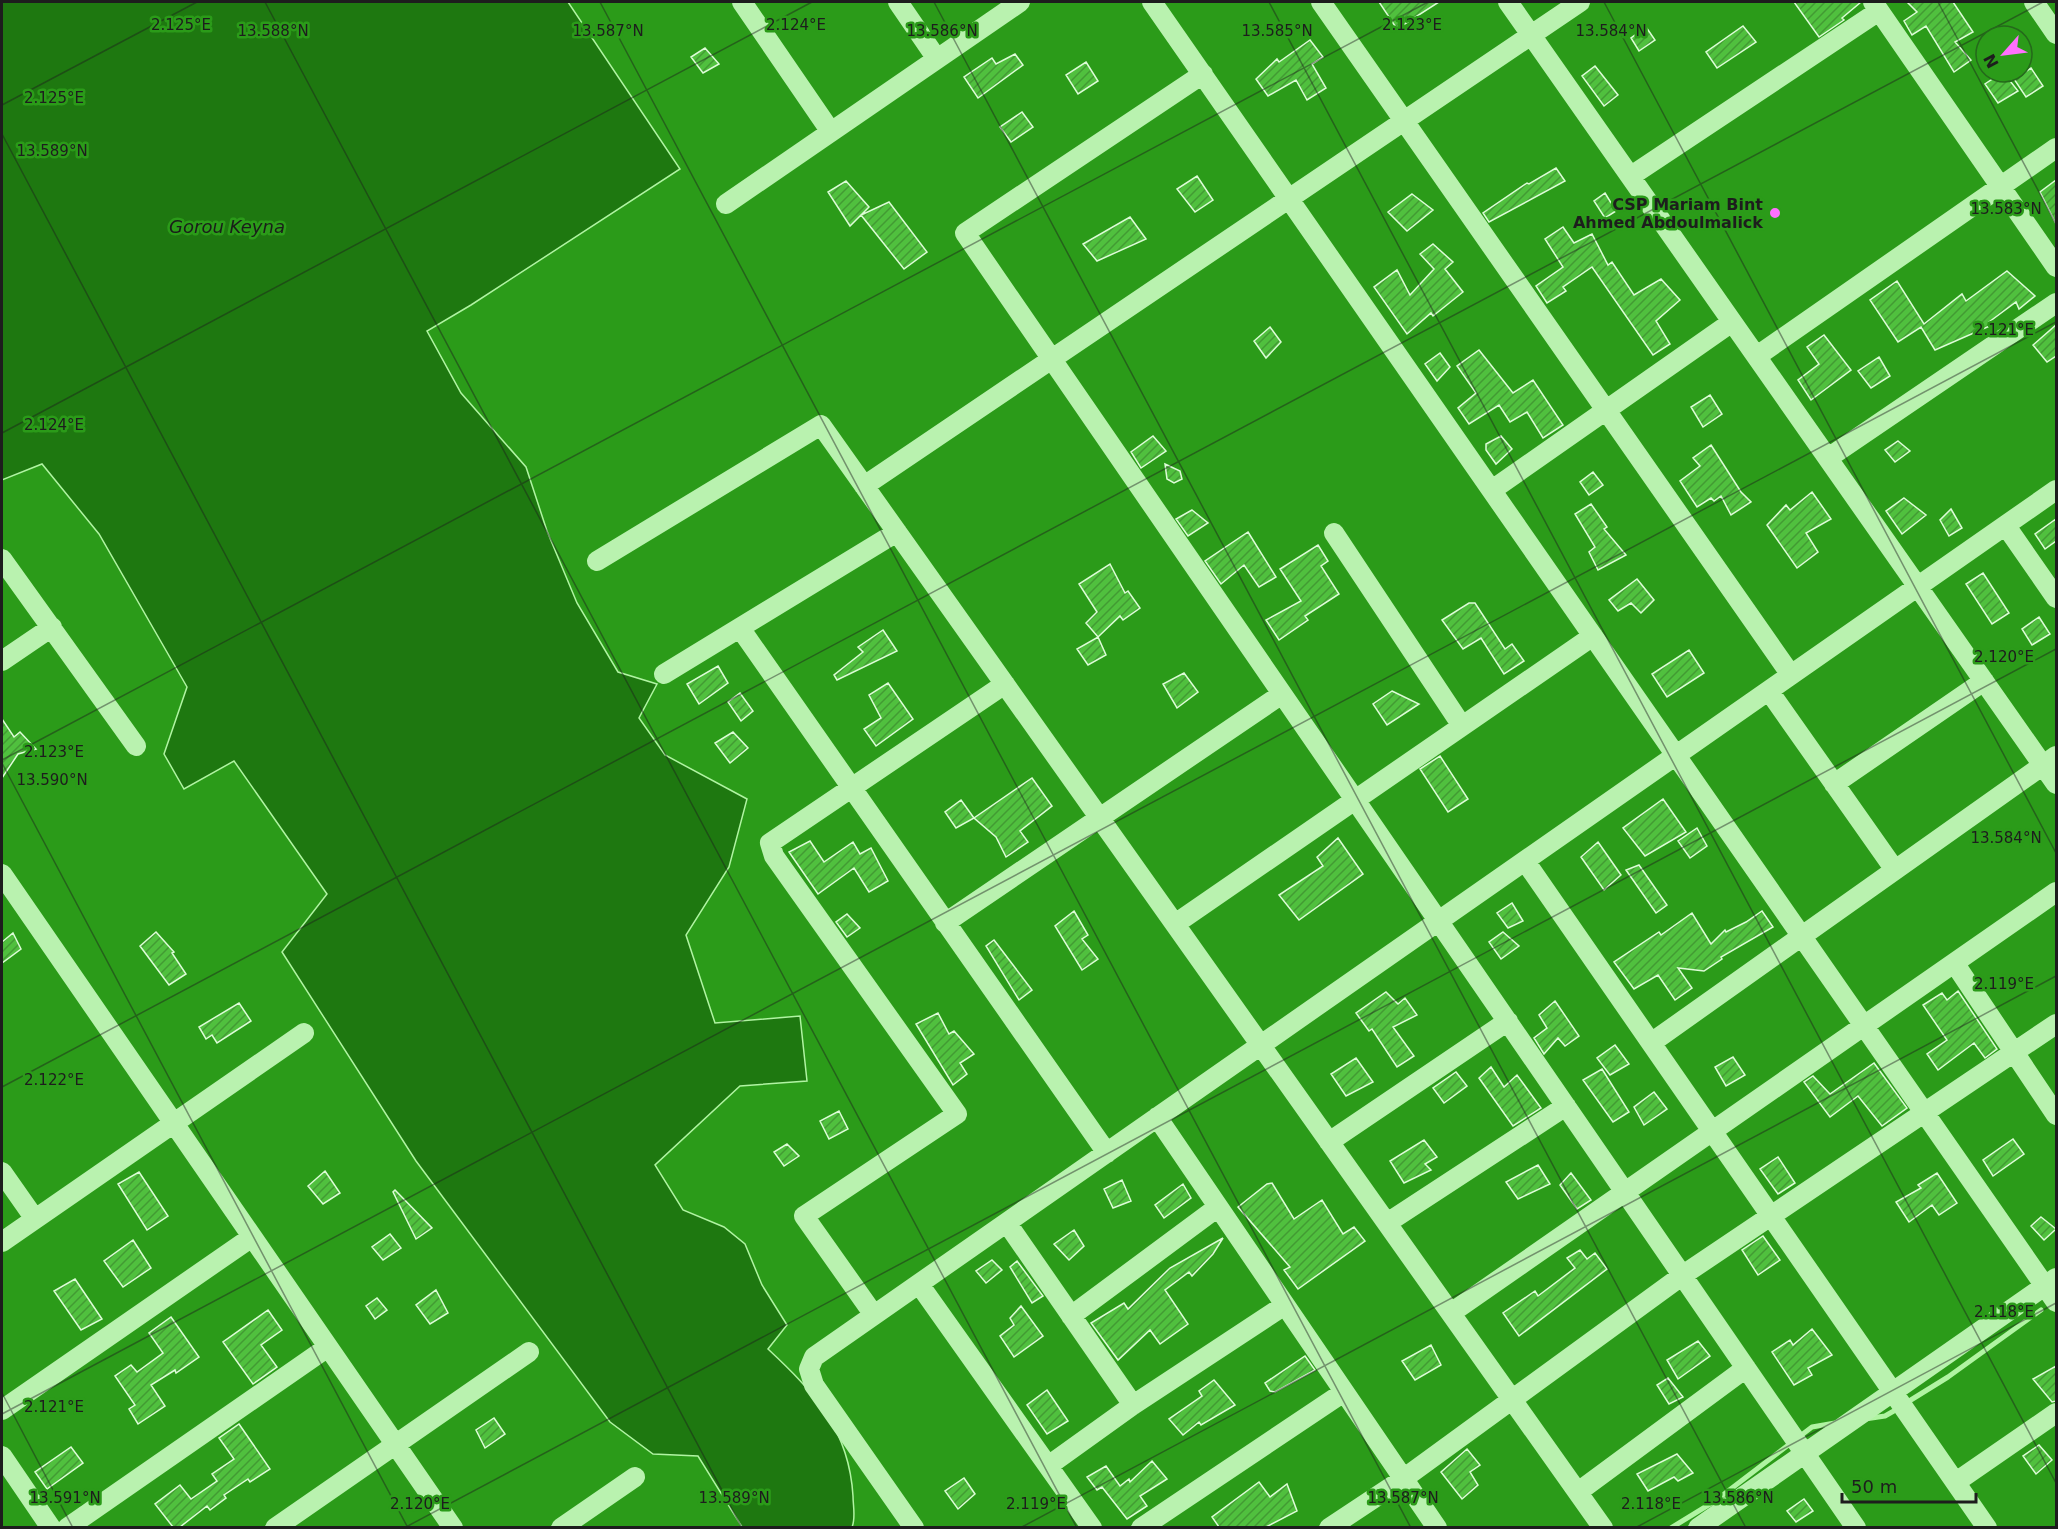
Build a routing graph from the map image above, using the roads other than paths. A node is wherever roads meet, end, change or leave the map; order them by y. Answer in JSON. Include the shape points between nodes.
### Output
{"nodes":[{"id":1,"x":742,"y":2,"type":"edge"},
{"id":2,"x":898,"y":2,"type":"edge"},
{"id":3,"x":1020,"y":2,"type":"edge"},
{"id":4,"x":1152,"y":2,"type":"edge"},
{"id":5,"x":1321,"y":2,"type":"edge"},
{"id":6,"x":1508,"y":2,"type":"edge"},
{"id":7,"x":1580,"y":2,"type":"edge"},
{"id":8,"x":2034,"y":2,"type":"edge"},
{"id":9,"x":1876,"y":6,"type":"edge"},
{"id":10,"x":1531,"y":34,"type":"junction"},
{"id":11,"x":2056,"y":34,"type":"edge"},
{"id":12,"x":937,"y":59,"type":"junction"},
{"id":13,"x":1203,"y":74,"type":"junction"},
{"id":14,"x":1404,"y":120,"type":"junction"},
{"id":15,"x":831,"y":132,"type":"junction"},
{"id":16,"x":2056,"y":148,"type":"edge"},
{"id":17,"x":1631,"y":176,"type":"junction"},
{"id":18,"x":2001,"y":187,"type":"junction"},
{"id":19,"x":1289,"y":198,"type":"junction"},
{"id":20,"x":726,"y":204,"type":"dead end"},
{"id":21,"x":2056,"y":267,"type":"edge"},
{"id":22,"x":2056,"y":303,"type":"edge"},
{"id":23,"x":1732,"y":322,"type":"junction"},
{"id":24,"x":1757,"y":356,"type":"junction"},
{"id":25,"x":1051,"y":358,"type":"junction"},
{"id":26,"x":1606,"y":410,"type":"junction"},
{"id":27,"x":1828,"y":458,"type":"junction"},
{"id":28,"x":864,"y":486,"type":"junction"},
{"id":29,"x":1492,"y":490,"type":"junction"},
{"id":30,"x":2056,"y":490,"type":"edge"},
{"id":31,"x":2006,"y":525,"type":"junction"},
{"id":32,"x":897,"y":532,"type":"junction"},
{"id":33,"x":1334,"y":532,"type":"dead end"},
{"id":34,"x":2,"y":559,"type":"edge"},
{"id":35,"x":597,"y":561,"type":"dead end"},
{"id":36,"x":1918,"y":586,"type":"junction"},
{"id":37,"x":2056,"y":598,"type":"edge"},
{"id":38,"x":52,"y":627,"type":"junction"},
{"id":39,"x":740,"y":628,"type":"junction"},
{"id":40,"x":1593,"y":636,"type":"junction"},
{"id":41,"x":2,"y":661,"type":"edge"},
{"id":42,"x":664,"y":674,"type":"dead end"},
{"id":43,"x":1791,"y":675,"type":"junction"},
{"id":44,"x":1984,"y":681,"type":"junction"},
{"id":45,"x":1005,"y":684,"type":"junction"},
{"id":46,"x":1769,"y":691,"type":"junction"},
{"id":47,"x":1282,"y":694,"type":"junction"},
{"id":48,"x":1462,"y":726,"type":"junction"},
{"id":49,"x":136,"y":746,"type":"dead end"},
{"id":50,"x":1676,"y":755,"type":"junction"},
{"id":51,"x":2050,"y":761,"type":"edge"},
{"id":52,"x":1833,"y":784,"type":"junction"},
{"id":53,"x":2056,"y":784,"type":"edge"},
{"id":54,"x":850,"y":789,"type":"junction"},
{"id":55,"x":1355,"y":800,"type":"junction"},
{"id":56,"x":1099,"y":818,"type":"junction"},
{"id":57,"x":1525,"y":861,"type":"junction"},
{"id":58,"x":1895,"y":870,"type":"junction"},
{"id":59,"x":2,"y":874,"type":"edge"},
{"id":60,"x":2056,"y":892,"type":"edge"},
{"id":61,"x":1439,"y":921,"type":"junction"},
{"id":62,"x":945,"y":923,"type":"junction"},
{"id":63,"x":1175,"y":924,"type":"junction"},
{"id":64,"x":1802,"y":936,"type":"junction"},
{"id":65,"x":1955,"y":964,"type":"junction"},
{"id":66,"x":1508,"y":1021,"type":"junction"},
{"id":67,"x":2056,"y":1024,"type":"edge"},
{"id":68,"x":1865,"y":1026,"type":"junction"},
{"id":69,"x":304,"y":1033,"type":"dead end"},
{"id":70,"x":1651,"y":1043,"type":"junction"},
{"id":71,"x":1261,"y":1045,"type":"junction"},
{"id":72,"x":2015,"y":1054,"type":"junction"},
{"id":73,"x":1566,"y":1106,"type":"junction"},
{"id":74,"x":1926,"y":1114,"type":"junction"},
{"id":75,"x":2056,"y":1115,"type":"edge"},
{"id":76,"x":1157,"y":1117,"type":"junction"},
{"id":77,"x":174,"y":1123,"type":"junction"},
{"id":78,"x":1712,"y":1131,"type":"junction"},
{"id":79,"x":1329,"y":1142,"type":"junction"},
{"id":80,"x":1107,"y":1153,"type":"junction"},
{"id":81,"x":2,"y":1172,"type":"edge"},
{"id":82,"x":1624,"y":1191,"type":"junction"},
{"id":83,"x":1218,"y":1207,"type":"junction"},
{"id":84,"x":1772,"y":1218,"type":"junction"},
{"id":85,"x":34,"y":1220,"type":"junction"},
{"id":86,"x":1007,"y":1222,"type":"junction"},
{"id":87,"x":1387,"y":1223,"type":"junction"},
{"id":88,"x":252,"y":1237,"type":"junction"},
{"id":89,"x":2,"y":1242,"type":"edge"},
{"id":90,"x":1683,"y":1275,"type":"junction"},
{"id":91,"x":2051,"y":1282,"type":"edge"},
{"id":92,"x":919,"y":1284,"type":"junction"},
{"id":93,"x":2056,"y":1302,"type":"edge"},
{"id":94,"x":1285,"y":1305,"type":"junction"},
{"id":95,"x":1450,"y":1313,"type":"junction"},
{"id":96,"x":874,"y":1315,"type":"junction"},
{"id":97,"x":1071,"y":1316,"type":"junction"},
{"id":98,"x":328,"y":1347,"type":"junction"},
{"id":99,"x":529,"y":1352,"type":"dead end"},
{"id":100,"x":1746,"y":1368,"type":"junction"},
{"id":101,"x":1344,"y":1392,"type":"junction"},
{"id":102,"x":1894,"y":1393,"type":"junction"},
{"id":103,"x":1512,"y":1400,"type":"junction"},
{"id":104,"x":1132,"y":1405,"type":"junction"},
{"id":105,"x":2,"y":1410,"type":"edge"},
{"id":106,"x":2056,"y":1413,"type":"edge"},
{"id":107,"x":396,"y":1444,"type":"junction"},
{"id":108,"x":1805,"y":1453,"type":"junction"},
{"id":109,"x":2,"y":1456,"type":"edge"},
{"id":110,"x":1048,"y":1466,"type":"junction"},
{"id":111,"x":635,"y":1477,"type":"dead end"},
{"id":112,"x":1403,"y":1479,"type":"junction"},
{"id":113,"x":1956,"y":1482,"type":"junction"},
{"id":114,"x":1578,"y":1492,"type":"junction"},
{"id":115,"x":51,"y":1527,"type":"edge"},
{"id":116,"x":67,"y":1527,"type":"edge"},
{"id":117,"x":275,"y":1527,"type":"edge"},
{"id":118,"x":453,"y":1527,"type":"edge"},
{"id":119,"x":561,"y":1527,"type":"edge"},
{"id":120,"x":914,"y":1527,"type":"edge"},
{"id":121,"x":1092,"y":1527,"type":"edge"},
{"id":122,"x":1141,"y":1527,"type":"edge"},
{"id":123,"x":1329,"y":1527,"type":"edge"},
{"id":124,"x":1437,"y":1527,"type":"edge"},
{"id":125,"x":1603,"y":1527,"type":"edge"},
{"id":126,"x":1698,"y":1527,"type":"edge"},
{"id":127,"x":1856,"y":1527,"type":"edge"},
{"id":128,"x":1987,"y":1527,"type":"edge"}],
"edges":[{"from":1,"to":15,"type":"street"},
{"from":2,"to":12,"type":"street"},
{"from":3,"to":12,"type":"street"},
{"from":4,"to":13,"type":"street"},
{"from":5,"to":14,"type":"street"},
{"from":6,"to":10,"type":"street"},
{"from":7,"to":10,"type":"street"},
{"from":8,"to":11,"type":"street"},
{"from":9,"to":17,"type":"street"},
{"from":9,"to":18,"type":"street"},
{"from":10,"to":14,"type":"street"},
{"from":10,"to":17,"type":"street"},
{"from":12,"to":15,"type":"street"},
{"from":13,"to":19,"type":"street"},
{"from":13,"to":25,"type":"street","via":[[965,233]]},
{"from":14,"to":19,"type":"street"},
{"from":14,"to":26,"type":"street"},
{"from":15,"to":20,"type":"street"},
{"from":16,"to":18,"type":"street"},
{"from":17,"to":23,"type":"street"},
{"from":18,"to":21,"type":"street"},
{"from":18,"to":24,"type":"street"},
{"from":19,"to":25,"type":"street"},
{"from":19,"to":29,"type":"street"},
{"from":22,"to":27,"type":"street"},
{"from":23,"to":24,"type":"street"},
{"from":23,"to":26,"type":"street"},
{"from":24,"to":27,"type":"street"},
{"from":25,"to":28,"type":"street"},
{"from":25,"to":47,"type":"street"},
{"from":26,"to":29,"type":"street"},
{"from":26,"to":43,"type":"street"},
{"from":27,"to":36,"type":"street"},
{"from":28,"to":32,"type":"street"},
{"from":28,"to":35,"type":"street","via":[[821,425]]},
{"from":29,"to":40,"type":"street"},
{"from":30,"to":31,"type":"street"},
{"from":31,"to":36,"type":"street"},
{"from":31,"to":37,"type":"street"},
{"from":32,"to":39,"type":"street"},
{"from":32,"to":45,"type":"street"},
{"from":33,"to":48,"type":"street"},
{"from":34,"to":38,"type":"street"},
{"from":36,"to":43,"type":"street"},
{"from":36,"to":44,"type":"street"},
{"from":38,"to":41,"type":"street"},
{"from":38,"to":49,"type":"street"},
{"from":39,"to":42,"type":"street"},
{"from":39,"to":54,"type":"street"},
{"from":40,"to":48,"type":"street"},
{"from":40,"to":50,"type":"street"},
{"from":43,"to":46,"type":"street"},
{"from":44,"to":51,"type":"street"},
{"from":44,"to":52,"type":"street"},
{"from":45,"to":54,"type":"street"},
{"from":45,"to":56,"type":"street"},
{"from":46,"to":50,"type":"street"},
{"from":46,"to":52,"type":"street"},
{"from":47,"to":55,"type":"street"},
{"from":47,"to":56,"type":"street"},
{"from":48,"to":55,"type":"street"},
{"from":50,"to":57,"type":"street"},
{"from":50,"to":64,"type":"street"},
{"from":51,"to":53,"type":"street"},
{"from":51,"to":58,"type":"street"},
{"from":52,"to":58,"type":"street"},
{"from":54,"to":62,"type":"street"},
{"from":54,"to":96,"type":"street","via":[[770,843],[770,849],[957,1114],[804,1216]]},
{"from":55,"to":61,"type":"street"},
{"from":55,"to":63,"type":"street"},
{"from":56,"to":62,"type":"street"},
{"from":56,"to":63,"type":"street"},
{"from":57,"to":61,"type":"street"},
{"from":57,"to":70,"type":"street"},
{"from":58,"to":64,"type":"street"},
{"from":59,"to":77,"type":"street"},
{"from":60,"to":65,"type":"street"},
{"from":61,"to":66,"type":"street"},
{"from":61,"to":71,"type":"street"},
{"from":62,"to":80,"type":"street"},
{"from":63,"to":71,"type":"street"},
{"from":64,"to":68,"type":"street"},
{"from":64,"to":70,"type":"street"},
{"from":65,"to":68,"type":"street"},
{"from":65,"to":72,"type":"street"},
{"from":66,"to":73,"type":"street"},
{"from":66,"to":79,"type":"street"},
{"from":67,"to":72,"type":"street"},
{"from":68,"to":74,"type":"street"},
{"from":68,"to":78,"type":"street"},
{"from":69,"to":77,"type":"street"},
{"from":70,"to":78,"type":"street"},
{"from":71,"to":76,"type":"street"},
{"from":71,"to":79,"type":"street"},
{"from":72,"to":74,"type":"street"},
{"from":72,"to":75,"type":"street"},
{"from":73,"to":82,"type":"street"},
{"from":73,"to":87,"type":"street"},
{"from":74,"to":84,"type":"street"},
{"from":74,"to":91,"type":"street"},
{"from":76,"to":80,"type":"street"},
{"from":76,"to":83,"type":"street"},
{"from":77,"to":85,"type":"street"},
{"from":77,"to":88,"type":"street"},
{"from":78,"to":82,"type":"street"},
{"from":78,"to":84,"type":"street"},
{"from":79,"to":87,"type":"street"},
{"from":80,"to":86,"type":"street"},
{"from":81,"to":85,"type":"street"},
{"from":82,"to":90,"type":"street"},
{"from":82,"to":95,"type":"street"},
{"from":83,"to":94,"type":"street"},
{"from":83,"to":97,"type":"street"},
{"from":84,"to":90,"type":"street"},
{"from":84,"to":102,"type":"street"},
{"from":85,"to":89,"type":"street"},
{"from":86,"to":92,"type":"street"},
{"from":86,"to":97,"type":"street"},
{"from":87,"to":95,"type":"street"},
{"from":88,"to":98,"type":"street"},
{"from":88,"to":105,"type":"street"},
{"from":90,"to":100,"type":"street"},
{"from":90,"to":103,"type":"street"},
{"from":91,"to":93,"type":"street"},
{"from":91,"to":102,"type":"street"},
{"from":92,"to":96,"type":"street"},
{"from":92,"to":110,"type":"street"},
{"from":94,"to":101,"type":"street"},
{"from":94,"to":104,"type":"street"},
{"from":95,"to":103,"type":"street"},
{"from":96,"to":120,"type":"street","via":[[814,1357],[809,1369],[814,1385]]},
{"from":97,"to":104,"type":"street"},
{"from":98,"to":107,"type":"street"},
{"from":98,"to":116,"type":"street"},
{"from":99,"to":107,"type":"street"},
{"from":100,"to":108,"type":"street"},
{"from":100,"to":114,"type":"street"},
{"from":101,"to":112,"type":"street"},
{"from":101,"to":122,"type":"street"},
{"from":102,"to":108,"type":"street"},
{"from":102,"to":113,"type":"street"},
{"from":103,"to":112,"type":"street"},
{"from":103,"to":114,"type":"street"},
{"from":104,"to":110,"type":"street"},
{"from":106,"to":113,"type":"street"},
{"from":107,"to":117,"type":"street"},
{"from":107,"to":118,"type":"street"},
{"from":108,"to":126,"type":"street"},
{"from":108,"to":127,"type":"street"},
{"from":109,"to":115,"type":"street"},
{"from":110,"to":121,"type":"street"},
{"from":111,"to":119,"type":"street"},
{"from":112,"to":123,"type":"street"},
{"from":112,"to":124,"type":"street"},
{"from":113,"to":128,"type":"street"},
{"from":114,"to":125,"type":"street"}]}
